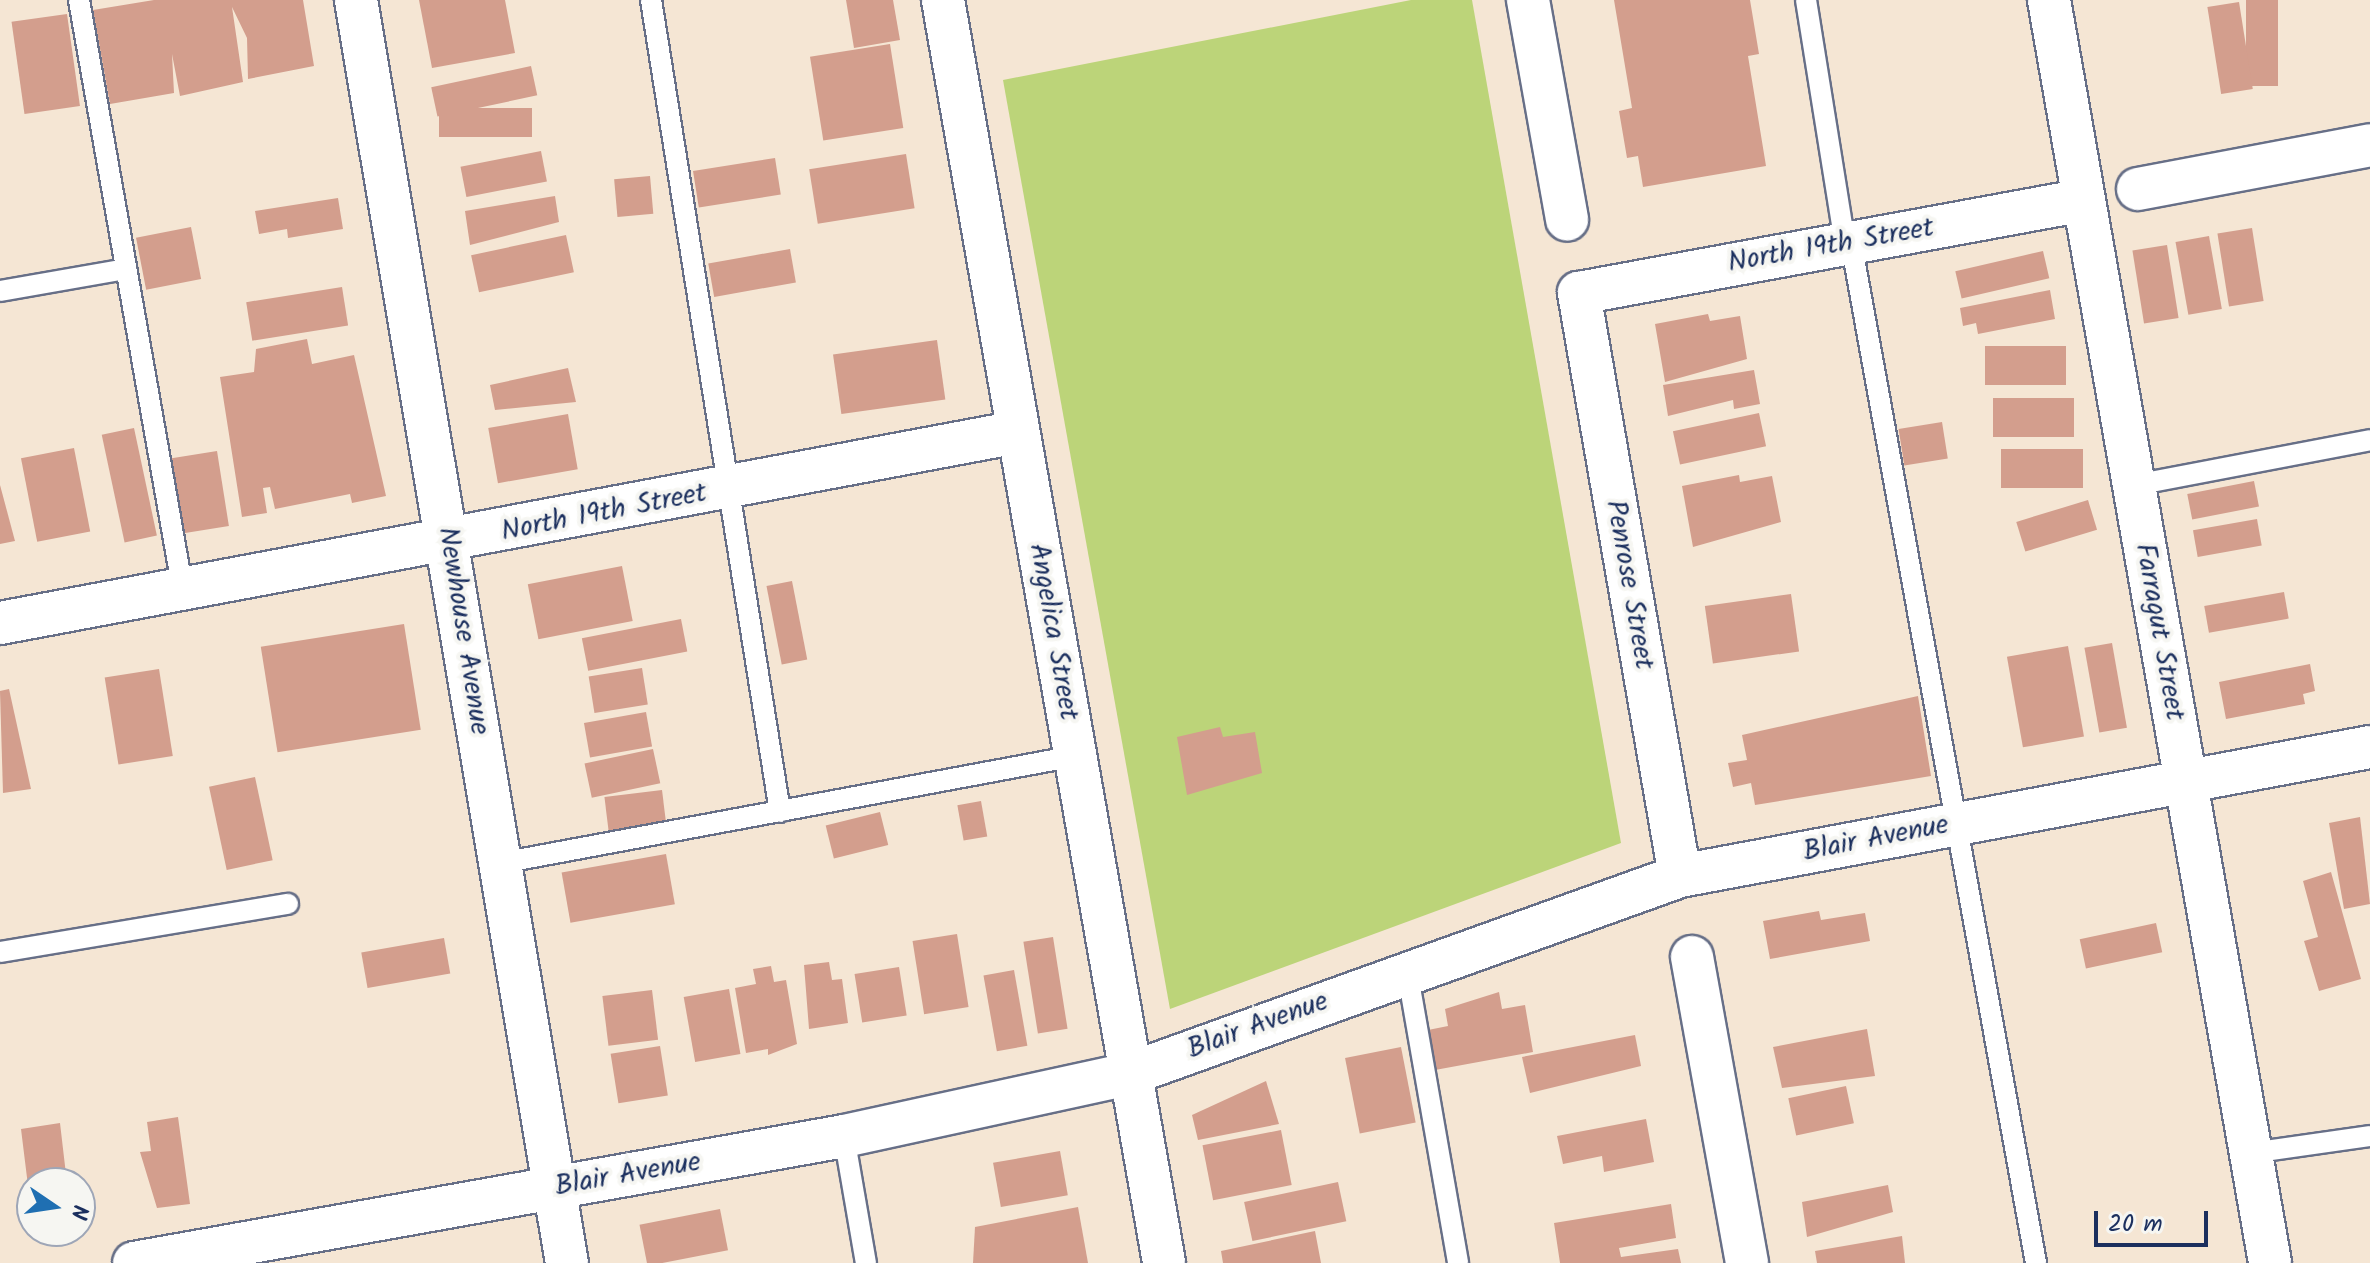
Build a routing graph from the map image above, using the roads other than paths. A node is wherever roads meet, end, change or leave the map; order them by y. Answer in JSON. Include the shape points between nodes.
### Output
{"nodes":[{"id":1,"x":79,"y":0,"type":"edge"},
{"id":2,"x":356,"y":0,"type":"edge"},
{"id":3,"x":651,"y":0,"type":"edge"},
{"id":4,"x":943,"y":0,"type":"edge"},
{"id":5,"x":1528,"y":0,"type":"edge"},
{"id":6,"x":1806,"y":0,"type":"edge"},
{"id":7,"x":2049,"y":0,"type":"edge"},
{"id":8,"x":2370,"y":145,"type":"edge"},
{"id":9,"x":2138,"y":189,"type":"dead end"},
{"id":10,"x":2084,"y":200,"type":"junction"},
{"id":11,"x":1567,"y":220,"type":"dead end"},
{"id":12,"x":1848,"y":243,"type":"junction"},
{"id":13,"x":126,"y":269,"type":"junction"},
{"id":14,"x":0,"y":291,"type":"edge"},
{"id":15,"x":1579,"y":293,"type":"joint"},
{"id":16,"x":1018,"y":432,"type":"junction"},
{"id":17,"x":2370,"y":440,"type":"edge"},
{"id":18,"x":2135,"y":485,"type":"junction"},
{"id":19,"x":730,"y":489,"type":"junction"},
{"id":20,"x":449,"y":543,"type":"junction"},
{"id":21,"x":183,"y":591,"type":"junction"},
{"id":22,"x":0,"y":623,"type":"edge"},
{"id":23,"x":2370,"y":747,"type":"edge"},
{"id":24,"x":1075,"y":756,"type":"junction"},
{"id":25,"x":2185,"y":781,"type":"junction"},
{"id":26,"x":780,"y":812,"type":"junction"},
{"id":27,"x":1952,"y":825,"type":"junction"},
{"id":28,"x":501,"y":863,"type":"junction"},
{"id":29,"x":1680,"y":876,"type":"junction"},
{"id":30,"x":288,"y":904,"type":"dead end"},
{"id":31,"x":0,"y":952,"type":"edge"},
{"id":32,"x":1692,"y":957,"type":"dead end"},
{"id":33,"x":1407,"y":970,"type":"junction"},
{"id":34,"x":1132,"y":1073,"type":"junction"},
{"id":35,"x":844,"y":1136,"type":"junction"},
{"id":36,"x":2370,"y":1136,"type":"edge"},
{"id":37,"x":2251,"y":1153,"type":"junction"},
{"id":38,"x":554,"y":1189,"type":"junction"},
{"id":39,"x":247,"y":1253,"type":"edge"},
{"id":40,"x":134,"y":1263,"type":"edge"},
{"id":41,"x":567,"y":1263,"type":"edge"},
{"id":42,"x":866,"y":1263,"type":"edge"},
{"id":43,"x":1164,"y":1263,"type":"edge"},
{"id":44,"x":1458,"y":1263,"type":"edge"},
{"id":45,"x":1747,"y":1263,"type":"edge"},
{"id":46,"x":2036,"y":1263,"type":"edge"},
{"id":47,"x":2270,"y":1263,"type":"edge"}],
"edges":[{"from":1,"to":13,"type":"lane"},
{"from":2,"to":20,"type":"street","name":"Newhouse Avenue"},
{"from":3,"to":19,"type":"lane"},
{"from":4,"to":16,"type":"street","name":"Angelica Street"},
{"from":5,"to":11,"type":"street"},
{"from":6,"to":12,"type":"lane"},
{"from":7,"to":10,"type":"street","name":"Farragut Street"},
{"from":8,"to":9,"type":"street"},
{"from":10,"to":12,"type":"street","name":"North 19th Street"},
{"from":10,"to":18,"type":"street","name":"Farragut Street"},
{"from":12,"to":15,"type":"street","name":"North 19th Street"},
{"from":12,"to":27,"type":"lane"},
{"from":13,"to":14,"type":"lane"},
{"from":13,"to":21,"type":"lane"},
{"from":15,"to":29,"type":"street","name":"Penrose Street"},
{"from":16,"to":19,"type":"street","name":"North 19th Street"},
{"from":16,"to":24,"type":"street","name":"Angelica Street"},
{"from":17,"to":18,"type":"lane"},
{"from":18,"to":25,"type":"street","name":"Farragut Street"},
{"from":19,"to":20,"type":"street","name":"North 19th Street"},
{"from":19,"to":26,"type":"lane"},
{"from":20,"to":21,"type":"street","name":"North 19th Street"},
{"from":20,"to":28,"type":"street","name":"Newhouse Avenue"},
{"from":21,"to":22,"type":"street","name":"North 19th Street"},
{"from":23,"to":25,"type":"street","name":"Blair Avenue"},
{"from":24,"to":26,"type":"lane"},
{"from":24,"to":34,"type":"street","name":"Angelica Street"},
{"from":25,"to":27,"type":"street","name":"Blair Avenue"},
{"from":25,"to":37,"type":"street","name":"Farragut Street"},
{"from":26,"to":28,"type":"lane"},
{"from":27,"to":29,"type":"street","name":"Blair Avenue"},
{"from":27,"to":46,"type":"lane"},
{"from":28,"to":38,"type":"street","name":"Newhouse Avenue"},
{"from":29,"to":33,"type":"street","name":"Blair Avenue"},
{"from":30,"to":31,"type":"lane"},
{"from":32,"to":45,"type":"street"},
{"from":33,"to":34,"type":"street","name":"Blair Avenue"},
{"from":33,"to":44,"type":"lane"},
{"from":34,"to":35,"type":"street","name":"Blair Avenue"},
{"from":34,"to":43,"type":"street","name":"Angelica Street"},
{"from":35,"to":38,"type":"street","name":"Blair Avenue"},
{"from":35,"to":42,"type":"lane"},
{"from":36,"to":37,"type":"lane"},
{"from":37,"to":47,"type":"street","name":"Farragut Street"},
{"from":38,"to":39,"type":"street","name":"Blair Avenue"},
{"from":38,"to":41,"type":"street","name":"Newhouse Avenue"},
{"from":39,"to":40,"type":"street","name":"Blair Avenue"}]}
